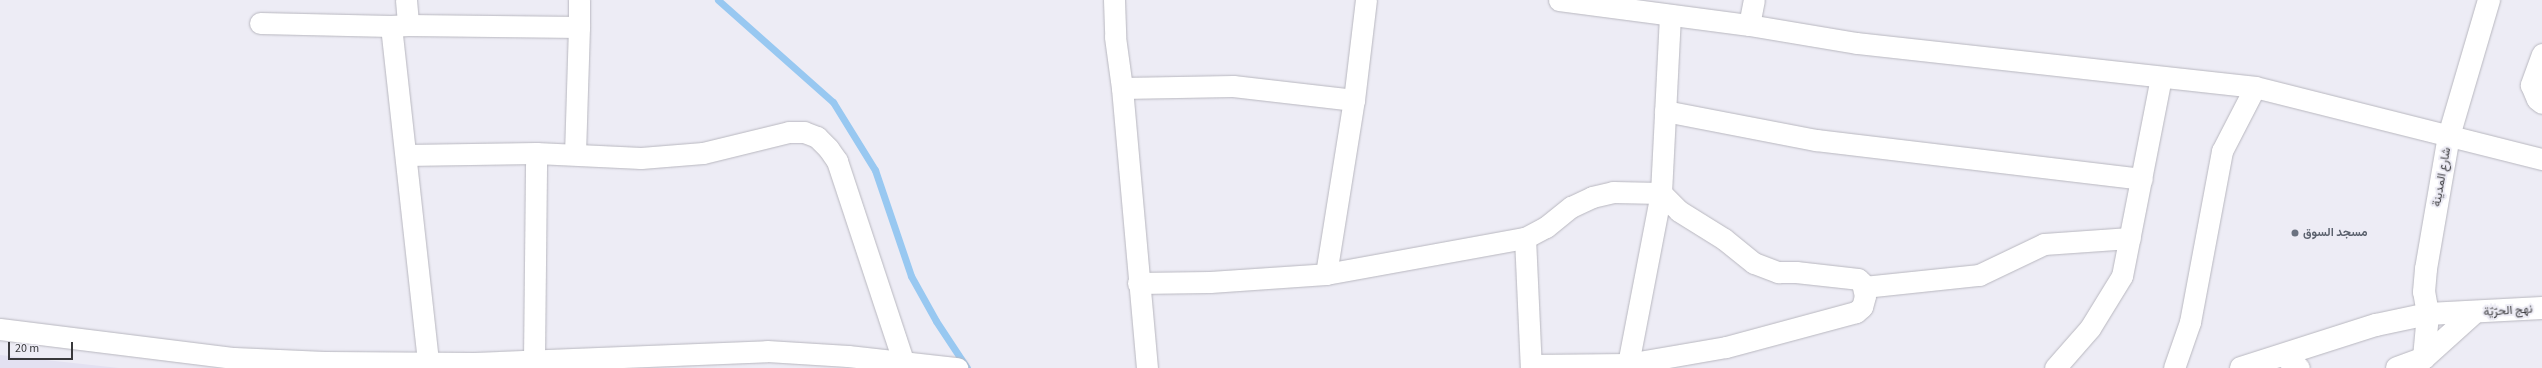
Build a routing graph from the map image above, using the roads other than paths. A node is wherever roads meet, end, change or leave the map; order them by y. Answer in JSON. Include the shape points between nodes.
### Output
{"nodes":[{"id":1,"x":406,"y":0,"type":"edge"},
{"id":2,"x":579,"y":0,"type":"edge"},
{"id":3,"x":1114,"y":0,"type":"edge"},
{"id":4,"x":1366,"y":0,"type":"edge"},
{"id":5,"x":1559,"y":0,"type":"edge"},
{"id":6,"x":1754,"y":0,"type":"edge"},
{"id":7,"x":2489,"y":0,"type":"edge"},
{"id":8,"x":1670,"y":14,"type":"junction"},
{"id":9,"x":260,"y":23,"type":"dead end"},
{"id":10,"x":1749,"y":25,"type":"junction"},
{"id":11,"x":399,"y":26,"type":"junction"},
{"id":12,"x":579,"y":27,"type":"junction"},
{"id":13,"x":2542,"y":54,"type":"edge"},
{"id":14,"x":2168,"y":79,"type":"junction"},
{"id":15,"x":2249,"y":86,"type":"junction"},
{"id":16,"x":1122,"y":88,"type":"junction"},
{"id":17,"x":1354,"y":100,"type":"junction"},
{"id":18,"x":2542,"y":103,"type":"edge"},
{"id":19,"x":1665,"y":111,"type":"junction"},
{"id":20,"x":2449,"y":136,"type":"junction"},
{"id":21,"x":536,"y":153,"type":"junction"},
{"id":22,"x":576,"y":154,"type":"junction"},
{"id":23,"x":406,"y":155,"type":"junction"},
{"id":24,"x":2542,"y":159,"type":"edge"},
{"id":25,"x":2142,"y":179,"type":"junction"},
{"id":26,"x":1662,"y":193,"type":"junction"},
{"id":27,"x":1525,"y":238,"type":"junction"},
{"id":28,"x":2130,"y":238,"type":"junction"},
{"id":29,"x":1326,"y":274,"type":"junction"},
{"id":30,"x":1138,"y":283,"type":"junction"},
{"id":31,"x":1864,"y":287,"type":"junction"},
{"id":32,"x":2542,"y":308,"type":"edge"},
{"id":33,"x":2428,"y":314,"type":"junction"},
{"id":34,"x":2473,"y":314,"type":"junction"},
{"id":35,"x":0,"y":329,"type":"edge"},
{"id":36,"x":2282,"y":355,"type":"junction"},
{"id":37,"x":534,"y":359,"type":"junction"},
{"id":38,"x":689,"y":360,"type":"edge"},
{"id":39,"x":903,"y":361,"type":"junction"},
{"id":40,"x":428,"y":362,"type":"junction"},
{"id":41,"x":593,"y":362,"type":"edge"},
{"id":42,"x":232,"y":363,"type":"edge"},
{"id":43,"x":2424,"y":363,"type":"edge"},
{"id":44,"x":1628,"y":364,"type":"junction"},
{"id":45,"x":326,"y":365,"type":"edge"},
{"id":46,"x":941,"y":366,"type":"edge"},
{"id":47,"x":1531,"y":366,"type":"edge"},
{"id":48,"x":1147,"y":368,"type":"edge"},
{"id":49,"x":2055,"y":368,"type":"edge"},
{"id":50,"x":2174,"y":368,"type":"edge"},
{"id":51,"x":2241,"y":368,"type":"edge"},
{"id":52,"x":2299,"y":368,"type":"edge"},
{"id":53,"x":2398,"y":368,"type":"edge"}],
"edges":[{"from":1,"to":11,"type":"street"},
{"from":2,"to":12,"type":"street"},
{"from":3,"to":16,"type":"street","via":[[1115,37]]},
{"from":4,"to":17,"type":"street"},
{"from":5,"to":8,"type":"street"},
{"from":6,"to":10,"type":"street"},
{"from":7,"to":20,"type":"street","name":"شارع المدينة"},
{"from":8,"to":10,"type":"street"},
{"from":8,"to":19,"type":"street"},
{"from":9,"to":11,"type":"street"},
{"from":10,"to":14,"type":"street","via":[[1857,43]]},
{"from":11,"to":12,"type":"street"},
{"from":11,"to":23,"type":"street"},
{"from":12,"to":22,"type":"street"},
{"from":13,"to":18,"type":"street","via":[[2531,85],[2537,99]]},
{"from":14,"to":15,"type":"street"},
{"from":14,"to":25,"type":"street"},
{"from":15,"to":20,"type":"street"},
{"from":15,"to":50,"type":"street","via":[[2222,151],[2190,322]]},
{"from":16,"to":17,"type":"street","via":[[1233,86]]},
{"from":16,"to":30,"type":"street"},
{"from":17,"to":29,"type":"street"},
{"from":19,"to":25,"type":"street","via":[[1816,140]]},
{"from":19,"to":26,"type":"street"},
{"from":20,"to":24,"type":"street"},
{"from":20,"to":33,"type":"street","name":"شارع المدينة","via":[[2426,269],[2424,292]]},
{"from":21,"to":22,"type":"street"},
{"from":21,"to":23,"type":"street"},
{"from":21,"to":37,"type":"street"},
{"from":22,"to":39,"type":"street","via":[[642,158],[702,153],[789,132],[804,132],[816,137],[837,161]]},
{"from":23,"to":40,"type":"street"},
{"from":25,"to":28,"type":"street"},
{"from":26,"to":27,"type":"street","via":[[1613,192],[1592,197],[1571,207]]},
{"from":26,"to":31,"type":"street","via":[[1679,211],[1765,269],[1858,279]]},
{"from":26,"to":44,"type":"street"},
{"from":27,"to":29,"type":"street"},
{"from":27,"to":47,"type":"street"},
{"from":28,"to":31,"type":"street","via":[[2044,244],[1979,275]]},
{"from":28,"to":49,"type":"street","via":[[2122,276],[2113,294],[2090,328]]},
{"from":29,"to":30,"type":"street","via":[[1265,280]]},
{"from":30,"to":48,"type":"street"},
{"from":31,"to":44,"type":"street","via":[[1862,307],[1856,312],[1726,347]]},
{"from":32,"to":34,"type":"street","name":"نهج الحرّيّة"},
{"from":33,"to":34,"type":"street","name":"نهج الحرّيّة"},
{"from":33,"to":36,"type":"street","name":"نهج الحرّيّة","via":[[2376,325]]},
{"from":33,"to":43,"type":"street","name":"شارع المدينة"},
{"from":34,"to":43,"type":"street"},
{"from":35,"to":42,"type":"street"},
{"from":36,"to":51,"type":"street","name":"نهج الحرّيّة"},
{"from":36,"to":52,"type":"street"},
{"from":37,"to":40,"type":"street"},
{"from":37,"to":41,"type":"street"},
{"from":38,"to":39,"type":"street","via":[[767,351]]},
{"from":38,"to":41,"type":"street"},
{"from":39,"to":46,"type":"street"},
{"from":40,"to":45,"type":"street"},
{"from":42,"to":45,"type":"street"},
{"from":43,"to":53,"type":"street"},
{"from":44,"to":47,"type":"street"}]}
